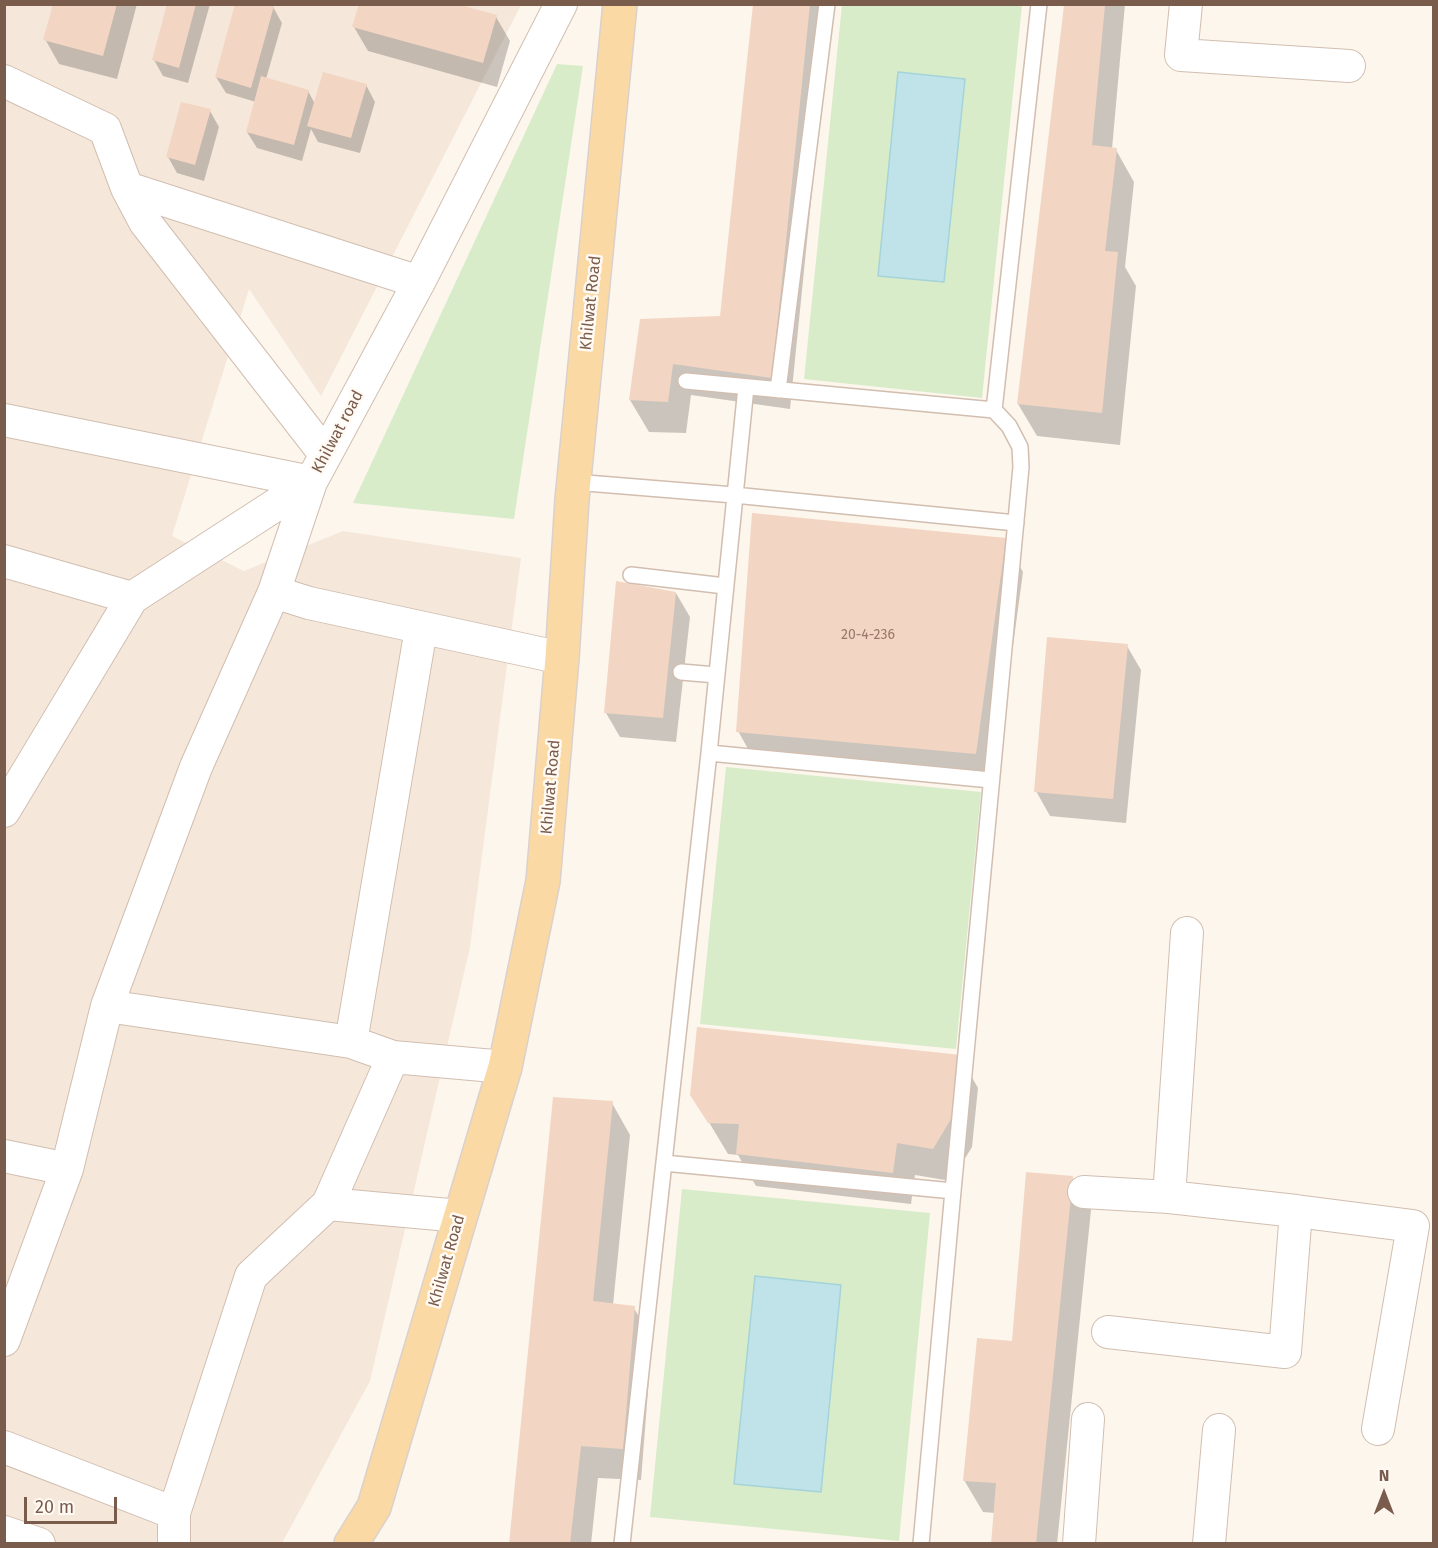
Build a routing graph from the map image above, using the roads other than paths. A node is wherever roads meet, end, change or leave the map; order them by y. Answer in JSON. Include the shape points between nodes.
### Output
{"nodes":[{"id":1,"x":561,"y":4,"type":"edge"},
{"id":2,"x":620,"y":4,"type":"edge"},
{"id":3,"x":827,"y":4,"type":"edge"},
{"id":4,"x":1038,"y":4,"type":"edge"},
{"id":5,"x":1186,"y":4,"type":"edge"},
{"id":6,"x":1349,"y":66,"type":"dead end"},
{"id":7,"x":4,"y":81,"type":"edge"},
{"id":8,"x":127,"y":188,"type":"junction"},
{"id":9,"x":419,"y":282,"type":"junction"},
{"id":10,"x":686,"y":381,"type":"dead end"},
{"id":11,"x":746,"y":387,"type":"junction"},
{"id":12,"x":778,"y":390,"type":"junction"},
{"id":13,"x":994,"y":410,"type":"junction"},
{"id":14,"x":4,"y":420,"type":"edge"},
{"id":15,"x":325,"y":454,"type":"junction"},
{"id":16,"x":311,"y":482,"type":"junction"},
{"id":17,"x":574,"y":482,"type":"junction"},
{"id":18,"x":734,"y":495,"type":"junction"},
{"id":19,"x":1016,"y":523,"type":"junction"},
{"id":20,"x":4,"y":561,"type":"edge"},
{"id":21,"x":631,"y":576,"type":"dead end"},
{"id":22,"x":725,"y":586,"type":"junction"},
{"id":23,"x":274,"y":592,"type":"junction"},
{"id":24,"x":132,"y":598,"type":"junction"},
{"id":25,"x":421,"y":629,"type":"junction"},
{"id":26,"x":562,"y":658,"type":"junction"},
{"id":27,"x":681,"y":672,"type":"dead end"},
{"id":28,"x":716,"y":675,"type":"junction"},
{"id":29,"x":709,"y":753,"type":"junction"},
{"id":30,"x":991,"y":780,"type":"junction"},
{"id":31,"x":4,"y":811,"type":"edge"},
{"id":32,"x":1187,"y":933,"type":"dead end"},
{"id":33,"x":107,"y":1006,"type":"junction"},
{"id":34,"x":351,"y":1042,"type":"junction"},
{"id":35,"x":393,"y":1057,"type":"junction"},
{"id":36,"x":505,"y":1067,"type":"junction"},
{"id":37,"x":4,"y":1156,"type":"edge"},
{"id":38,"x":664,"y":1163,"type":"junction"},
{"id":39,"x":67,"y":1169,"type":"junction"},
{"id":40,"x":953,"y":1191,"type":"junction"},
{"id":41,"x":1084,"y":1192,"type":"dead end"},
{"id":42,"x":1169,"y":1197,"type":"junction"},
{"id":43,"x":328,"y":1204,"type":"junction"},
{"id":44,"x":1296,"y":1211,"type":"junction"},
{"id":45,"x":460,"y":1216,"type":"junction"},
{"id":46,"x":1423,"y":1230,"type":"edge"},
{"id":47,"x":1108,"y":1332,"type":"dead end"},
{"id":48,"x":4,"y":1340,"type":"edge"},
{"id":49,"x":1088,"y":1419,"type":"dead end"},
{"id":50,"x":1378,"y":1429,"type":"dead end"},
{"id":51,"x":1219,"y":1430,"type":"dead end"},
{"id":52,"x":4,"y":1447,"type":"edge"},
{"id":53,"x":174,"y":1513,"type":"junction"},
{"id":54,"x":4,"y":1532,"type":"edge"},
{"id":55,"x":39,"y":1544,"type":"edge"},
{"id":56,"x":174,"y":1544,"type":"edge"},
{"id":57,"x":351,"y":1544,"type":"edge"},
{"id":58,"x":622,"y":1544,"type":"edge"},
{"id":59,"x":921,"y":1544,"type":"edge"},
{"id":60,"x":1079,"y":1544,"type":"edge"},
{"id":61,"x":1209,"y":1544,"type":"edge"}],
"edges":[{"from":1,"to":9,"type":"street","name":"Khilwat road"},
{"from":2,"to":17,"type":"main road","name":"Khilwat Road"},
{"from":3,"to":12,"type":"lane"},
{"from":4,"to":13,"type":"lane"},
{"from":5,"to":6,"type":"street","via":[[1181,55]]},
{"from":7,"to":8,"type":"street","via":[[105,129]]},
{"from":8,"to":9,"type":"street"},
{"from":8,"to":15,"type":"street","via":[[145,222]]},
{"from":9,"to":15,"type":"street","name":"Khilwat road"},
{"from":10,"to":11,"type":"lane"},
{"from":11,"to":12,"type":"lane"},
{"from":11,"to":18,"type":"lane"},
{"from":12,"to":13,"type":"lane"},
{"from":13,"to":19,"type":"lane","via":[[1009,426],[1020,447]]},
{"from":14,"to":16,"type":"street"},
{"from":15,"to":16,"type":"street","name":"Khilwat road"},
{"from":16,"to":23,"type":"street"},
{"from":16,"to":24,"type":"street","name":"Khilwat road"},
{"from":17,"to":18,"type":"lane"},
{"from":17,"to":26,"type":"main road","name":"Khilwat Road"},
{"from":18,"to":19,"type":"lane"},
{"from":18,"to":22,"type":"lane"},
{"from":19,"to":30,"type":"lane"},
{"from":20,"to":24,"type":"street"},
{"from":21,"to":22,"type":"lane"},
{"from":22,"to":28,"type":"lane"},
{"from":23,"to":25,"type":"street"},
{"from":23,"to":33,"type":"street","via":[[196,767]]},
{"from":24,"to":31,"type":"street","name":"Khilwat road"},
{"from":25,"to":26,"type":"street"},
{"from":25,"to":34,"type":"street"},
{"from":26,"to":36,"type":"main road","name":"Khilwat Road","via":[[543,881]]},
{"from":27,"to":28,"type":"lane"},
{"from":28,"to":29,"type":"lane"},
{"from":29,"to":30,"type":"lane"},
{"from":29,"to":38,"type":"lane"},
{"from":30,"to":40,"type":"lane"},
{"from":32,"to":42,"type":"street"},
{"from":33,"to":34,"type":"street"},
{"from":33,"to":39,"type":"street"},
{"from":34,"to":35,"type":"street"},
{"from":35,"to":36,"type":"street"},
{"from":35,"to":43,"type":"street"},
{"from":36,"to":45,"type":"main road","name":"Khilwat Road"},
{"from":37,"to":39,"type":"street"},
{"from":38,"to":40,"type":"lane"},
{"from":38,"to":58,"type":"lane"},
{"from":39,"to":48,"type":"street"},
{"from":40,"to":59,"type":"lane"},
{"from":41,"to":42,"type":"street"},
{"from":42,"to":44,"type":"street"},
{"from":43,"to":45,"type":"street"},
{"from":43,"to":53,"type":"street","via":[[251,1276]]},
{"from":44,"to":46,"type":"street"},
{"from":44,"to":47,"type":"street","via":[[1285,1352]]},
{"from":45,"to":57,"type":"main road","name":"Khilwat Road","via":[[375,1507]]},
{"from":46,"to":50,"type":"street"},
{"from":49,"to":60,"type":"street"},
{"from":51,"to":61,"type":"street"},
{"from":52,"to":53,"type":"street"},
{"from":53,"to":56,"type":"street"},
{"from":54,"to":55,"type":"street"}]}
